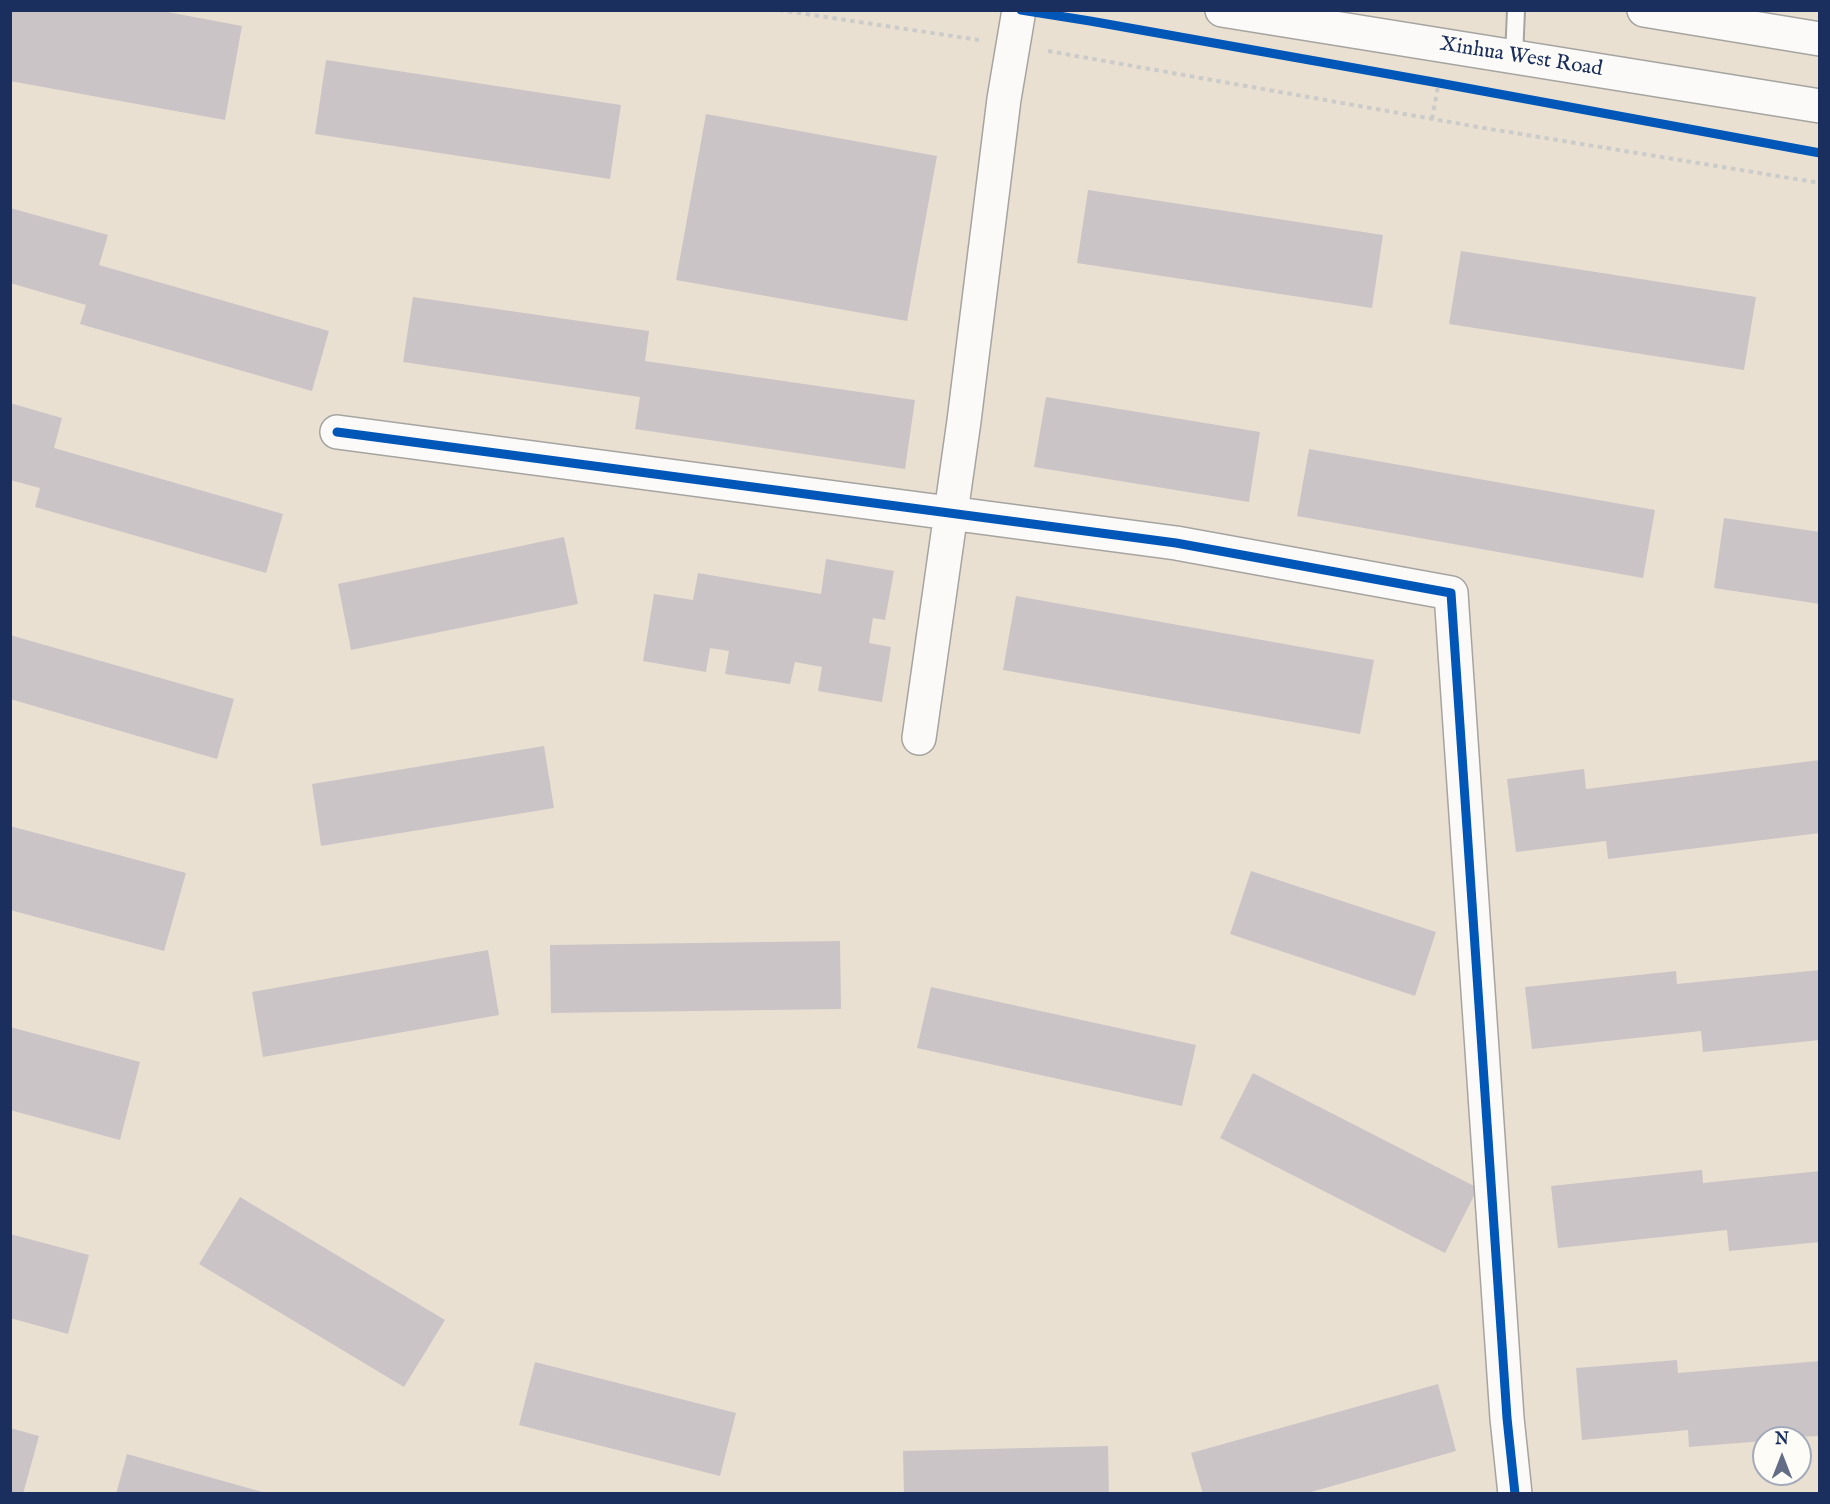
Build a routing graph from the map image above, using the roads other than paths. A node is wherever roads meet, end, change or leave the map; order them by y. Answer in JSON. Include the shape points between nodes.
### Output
{"nodes":[{"id":1,"x":1019,"y":10,"type":"edge"},
{"id":2,"x":1222,"y":10,"type":"edge"},
{"id":3,"x":1516,"y":10,"type":"edge"},
{"id":4,"x":1644,"y":10,"type":"edge"},
{"id":5,"x":1820,"y":39,"type":"edge"},
{"id":6,"x":1514,"y":57,"type":"junction"},
{"id":7,"x":1820,"y":106,"type":"edge"},
{"id":8,"x":337,"y":432,"type":"dead end"},
{"id":9,"x":951,"y":513,"type":"junction"},
{"id":10,"x":919,"y":738,"type":"dead end"},
{"id":11,"x":1515,"y":1494,"type":"edge"}],
"edges":[{"from":1,"to":9,"type":"street"},
{"from":2,"to":6,"type":"street","name":"Xinhua West Road"},
{"from":3,"to":6,"type":"lane"},
{"from":4,"to":5,"type":"street"},
{"from":6,"to":7,"type":"street","name":"Xinhua West Road"},
{"from":8,"to":9,"type":"street"},
{"from":9,"to":10,"type":"street"},
{"from":9,"to":11,"type":"street","via":[[1176,543],[1451,593],[1506,1418]]}]}
